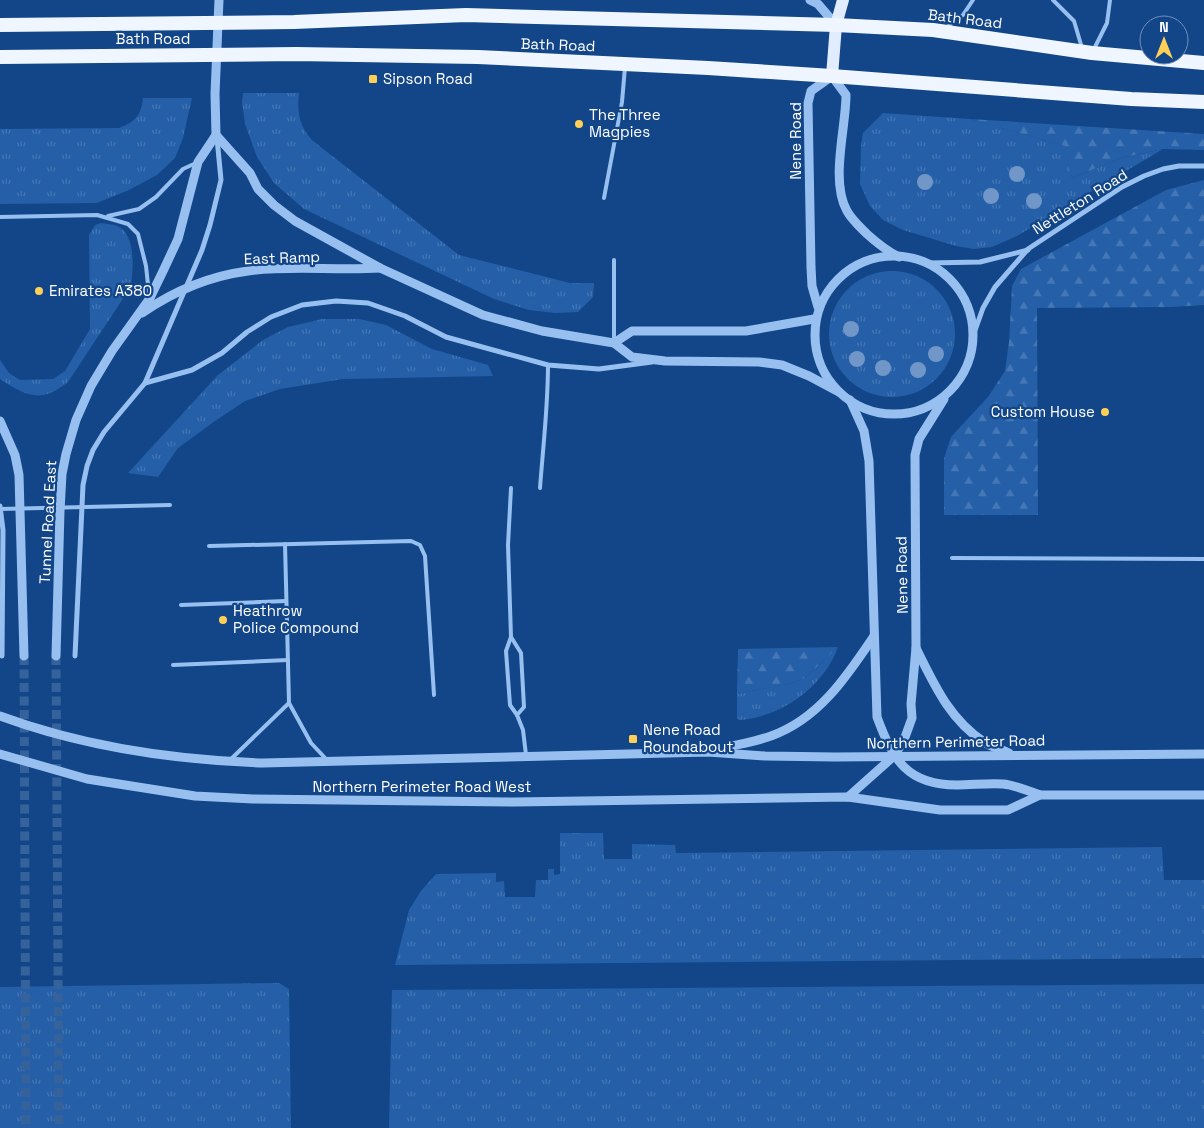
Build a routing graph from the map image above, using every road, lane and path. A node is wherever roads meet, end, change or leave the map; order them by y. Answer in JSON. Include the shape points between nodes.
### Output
{"nodes":[{"id":1,"x":219,"y":0,"type":"edge"},
{"id":2,"x":810,"y":0,"type":"edge"},
{"id":3,"x":843,"y":0,"type":"edge"},
{"id":4,"x":973,"y":0,"type":"edge"},
{"id":5,"x":1053,"y":0,"type":"edge"},
{"id":6,"x":1110,"y":0,"type":"edge"},
{"id":7,"x":0,"y":25,"type":"edge"},
{"id":8,"x":836,"y":25,"type":"junction"},
{"id":9,"x":941,"y":32,"type":"junction"},
{"id":10,"x":1088,"y":53,"type":"junction"},
{"id":11,"x":0,"y":57,"type":"edge"},
{"id":12,"x":1204,"y":63,"type":"edge"},
{"id":13,"x":626,"y":64,"type":"junction"},
{"id":14,"x":832,"y":76,"type":"junction"},
{"id":15,"x":1204,"y":102,"type":"edge"},
{"id":16,"x":216,"y":135,"type":"junction"},
{"id":17,"x":198,"y":162,"type":"junction"},
{"id":18,"x":1204,"y":166,"type":"edge"},
{"id":19,"x":604,"y":198,"type":"dead end"},
{"id":20,"x":0,"y":217,"type":"edge"},
{"id":21,"x":106,"y":217,"type":"junction"},
{"id":22,"x":1028,"y":249,"type":"junction"},
{"id":23,"x":898,"y":257,"type":"junction"},
{"id":24,"x":614,"y":260,"type":"dead end"},
{"id":25,"x":929,"y":263,"type":"junction"},
{"id":26,"x":380,"y":268,"type":"junction"},
{"id":27,"x":185,"y":288,"type":"junction"},
{"id":28,"x":150,"y":298,"type":"junction"},
{"id":29,"x":818,"y":307,"type":"junction"},
{"id":30,"x":136,"y":317,"type":"junction"},
{"id":31,"x":814,"y":319,"type":"junction"},
{"id":32,"x":973,"y":336,"type":"junction"},
{"id":33,"x":614,"y":343,"type":"junction"},
{"id":34,"x":665,"y":361,"type":"junction"},
{"id":35,"x":548,"y":365,"type":"junction"},
{"id":36,"x":145,"y":383,"type":"junction"},
{"id":37,"x":839,"y":392,"type":"junction"},
{"id":38,"x":945,"y":397,"type":"junction"},
{"id":39,"x":850,"y":400,"type":"junction"},
{"id":40,"x":0,"y":421,"type":"edge"},
{"id":41,"x":511,"y":488,"type":"dead end"},
{"id":42,"x":540,"y":488,"type":"dead end"},
{"id":43,"x":170,"y":505,"type":"dead end"},
{"id":44,"x":0,"y":507,"type":"edge"},
{"id":45,"x":285,"y":544,"type":"junction"},
{"id":46,"x":209,"y":546,"type":"dead end"},
{"id":47,"x":952,"y":558,"type":"dead end"},
{"id":48,"x":1204,"y":559,"type":"edge"},
{"id":49,"x":286,"y":601,"type":"junction"},
{"id":50,"x":181,"y":605,"type":"dead end"},
{"id":51,"x":874,"y":636,"type":"junction"},
{"id":52,"x":511,"y":637,"type":"junction"},
{"id":53,"x":916,"y":648,"type":"junction"},
{"id":54,"x":2,"y":656,"type":"dead end"},
{"id":55,"x":24,"y":656,"type":"tunnel mouth"},
{"id":56,"x":56,"y":656,"type":"tunnel mouth"},
{"id":57,"x":75,"y":656,"type":"dead end"},
{"id":58,"x":288,"y":660,"type":"junction"},
{"id":59,"x":173,"y":665,"type":"dead end"},
{"id":60,"x":434,"y":695,"type":"dead end"},
{"id":61,"x":289,"y":703,"type":"junction"},
{"id":62,"x":517,"y":715,"type":"junction"},
{"id":63,"x":0,"y":716,"type":"edge"},
{"id":64,"x":708,"y":752,"type":"junction"},
{"id":65,"x":0,"y":754,"type":"edge"},
{"id":66,"x":1204,"y":754,"type":"edge"},
{"id":67,"x":1013,"y":755,"type":"junction"},
{"id":68,"x":526,"y":756,"type":"junction"},
{"id":69,"x":894,"y":756,"type":"junction"},
{"id":70,"x":229,"y":761,"type":"junction"},
{"id":71,"x":329,"y":762,"type":"junction"},
{"id":72,"x":1040,"y":795,"type":"junction"},
{"id":73,"x":1204,"y":795,"type":"edge"},
{"id":74,"x":848,"y":797,"type":"junction"}],
"edges":[{"from":1,"to":16,"type":"street"},
{"from":2,"to":8,"type":"street","via":[[818,4]]},
{"from":3,"to":8,"type":"main road"},
{"from":4,"to":9,"type":"lane","via":[[963,15]]},
{"from":5,"to":10,"type":"lane","via":[[1074,21]]},
{"from":6,"to":10,"type":"lane","via":[[1107,23]]},
{"from":7,"to":8,"type":"highway","name":"Bath Road","via":[[294,22],[466,16]]},
{"from":8,"to":9,"type":"highway","name":"Bath Road"},
{"from":8,"to":14,"type":"main road"},
{"from":9,"to":10,"type":"highway","name":"Bath Road"},
{"from":10,"to":12,"type":"highway","name":"Bath Road"},
{"from":11,"to":13,"type":"highway","name":"Bath Road","via":[[296,54],[478,57]]},
{"from":13,"to":14,"type":"highway","name":"Bath Road"},
{"from":13,"to":19,"type":"lane"},
{"from":14,"to":15,"type":"highway","name":"Bath Road"},
{"from":14,"to":23,"type":"street","via":[[846,95],[840,156],[840,185],[846,210],[879,245]]},
{"from":14,"to":29,"type":"street","name":"Nene Road","via":[[811,91],[808,103],[811,267]]},
{"from":16,"to":17,"type":"street","name":"Tunnel Road East"},
{"from":16,"to":26,"type":"street","via":[[274,205],[295,221]]},
{"from":16,"to":27,"type":"street","via":[[221,180],[207,233]]},
{"from":17,"to":21,"type":"lane","via":[[183,169],[156,197],[139,209]]},
{"from":17,"to":28,"type":"street","name":"Tunnel Road East","via":[[178,239]]},
{"from":18,"to":22,"type":"street","name":"Nettleton Road","via":[[1179,166],[1144,176]]},
{"from":20,"to":21,"type":"lane"},
{"from":21,"to":28,"type":"lane","via":[[128,224],[138,234]]},
{"from":22,"to":25,"type":"street","name":"Nettleton Road","via":[[980,262]]},
{"from":22,"to":32,"type":"street","name":"Nettleton Road","via":[[995,287]]},
{"from":23,"to":25,"type":"street"},
{"from":23,"to":29,"type":"street","via":[[856,264],[831,283]]},
{"from":24,"to":33,"type":"lane"},
{"from":25,"to":32,"type":"street","via":[[953,281],[962,293]]},
{"from":26,"to":27,"type":"street","name":"East Ramp","via":[[250,271]]},
{"from":26,"to":33,"type":"street","via":[[483,315],[542,331]]},
{"from":27,"to":30,"type":"street","name":"East Ramp"},
{"from":27,"to":36,"type":"street"},
{"from":28,"to":30,"type":"street","name":"Tunnel Road East"},
{"from":29,"to":31,"type":"street"},
{"from":30,"to":56,"type":"street","name":"Tunnel Road East","via":[[90,386],[66,454],[60,511]]},
{"from":31,"to":33,"type":"street","via":[[746,331],[632,331]]},
{"from":31,"to":37,"type":"street","via":[[816,352],[829,380]]},
{"from":32,"to":38,"type":"street","via":[[965,371]]},
{"from":33,"to":34,"type":"street","via":[[632,357]]},
{"from":34,"to":35,"type":"street","via":[[599,369]]},
{"from":34,"to":37,"type":"street","via":[[782,365]]},
{"from":35,"to":36,"type":"street","via":[[446,337],[405,316],[368,303],[336,301],[302,305],[271,317],[222,353],[192,370]]},
{"from":35,"to":42,"type":"lane"},
{"from":36,"to":57,"type":"street","via":[[104,432],[86,466]]},
{"from":37,"to":39,"type":"street"},
{"from":38,"to":39,"type":"street","via":[[918,411],[888,414],[861,407]]},
{"from":38,"to":53,"type":"street","name":"Nene Road","via":[[919,439],[916,455]]},
{"from":39,"to":51,"type":"street","name":"Nene Road","via":[[864,431],[869,461]]},
{"from":40,"to":55,"type":"street","via":[[15,455],[19,475]]},
{"from":41,"to":52,"type":"lane","via":[[508,545]]},
{"from":43,"to":44,"type":"lane"},
{"from":44,"to":54,"type":"street","via":[[3,530]]},
{"from":45,"to":46,"type":"lane"},
{"from":45,"to":49,"type":"lane"},
{"from":45,"to":60,"type":"lane","via":[[412,541],[420,545],[425,556]]},
{"from":47,"to":48,"type":"lane"},
{"from":49,"to":50,"type":"lane"},
{"from":49,"to":58,"type":"lane"},
{"from":51,"to":64,"type":"street","via":[[828,699],[811,714],[772,735]]},
{"from":51,"to":69,"type":"street","name":"Nene Road","via":[[877,717]]},
{"from":52,"to":62,"type":"lane","via":[[506,651],[510,705]]},
{"from":52,"to":62,"type":"lane","via":[[521,653],[524,707]]},
{"from":53,"to":67,"type":"street","via":[[941,699],[951,711],[984,742]]},
{"from":53,"to":69,"type":"street","name":"Nene Road","via":[[912,718]]},
{"from":58,"to":59,"type":"lane"},
{"from":58,"to":61,"type":"lane"},
{"from":61,"to":70,"type":"lane"},
{"from":61,"to":71,"type":"lane","via":[[309,739]]},
{"from":62,"to":68,"type":"lane","via":[[523,730]]},
{"from":63,"to":70,"type":"street","name":"Northern Perimeter Road West","via":[[102,744]]},
{"from":64,"to":68,"type":"street","name":"Northern Perimeter Road West"},
{"from":64,"to":69,"type":"street","name":"Northern Perimeter Road","via":[[765,756]]},
{"from":65,"to":74,"type":"street","name":"Northern Perimeter Road West","via":[[87,779],[195,796],[253,799],[515,802]]},
{"from":66,"to":67,"type":"street","name":"Northern Perimeter Road"},
{"from":67,"to":69,"type":"street","name":"Northern Perimeter Road"},
{"from":68,"to":71,"type":"street","name":"Northern Perimeter Road West"},
{"from":69,"to":72,"type":"street","via":[[909,772],[924,781],[956,785],[1004,784]]},
{"from":69,"to":74,"type":"street","name":"Nene Road"},
{"from":70,"to":71,"type":"street","name":"Northern Perimeter Road West"},
{"from":72,"to":73,"type":"street"},
{"from":72,"to":74,"type":"street","via":[[1008,810],[940,810]]}]}
